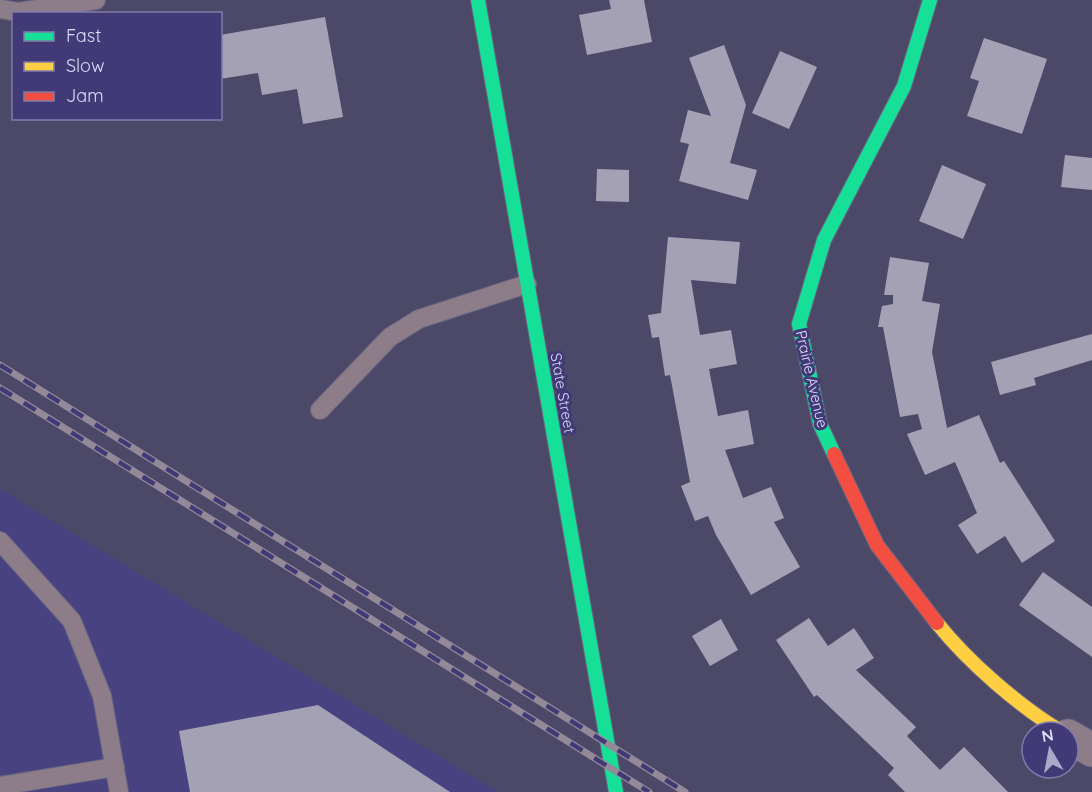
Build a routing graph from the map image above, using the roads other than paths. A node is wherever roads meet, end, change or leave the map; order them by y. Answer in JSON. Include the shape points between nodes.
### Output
{"nodes":[{"id":1,"x":96,"y":0,"type":"edge"},
{"id":2,"x":478,"y":0,"type":"edge"},
{"id":3,"x":930,"y":0,"type":"edge"},
{"id":4,"x":0,"y":9,"type":"edge"},
{"id":5,"x":527,"y":284,"type":"junction"},
{"id":6,"x":320,"y":410,"type":"dead end"},
{"id":7,"x":0,"y":541,"type":"edge"},
{"id":8,"x":1042,"y":720,"type":"edge"},
{"id":9,"x":115,"y":767,"type":"junction"},
{"id":10,"x":0,"y":786,"type":"edge"},
{"id":11,"x":119,"y":792,"type":"edge"},
{"id":12,"x":616,"y":792,"type":"edge"}],
"edges":[{"from":1,"to":4,"type":"lane","via":[[18,12]]},
{"from":2,"to":5,"type":"street","name":"State Street"},
{"from":3,"to":8,"type":"street","name":"Prairie Avenue","via":[[903,86],[824,240],[799,324],[820,424],[877,545],[949,638]]},
{"from":5,"to":6,"type":"lane","via":[[419,319],[390,337]]},
{"from":5,"to":12,"type":"street","name":"State Street"},
{"from":7,"to":9,"type":"lane","via":[[72,621],[102,696]]},
{"from":9,"to":10,"type":"lane"},
{"from":9,"to":11,"type":"lane"}]}
